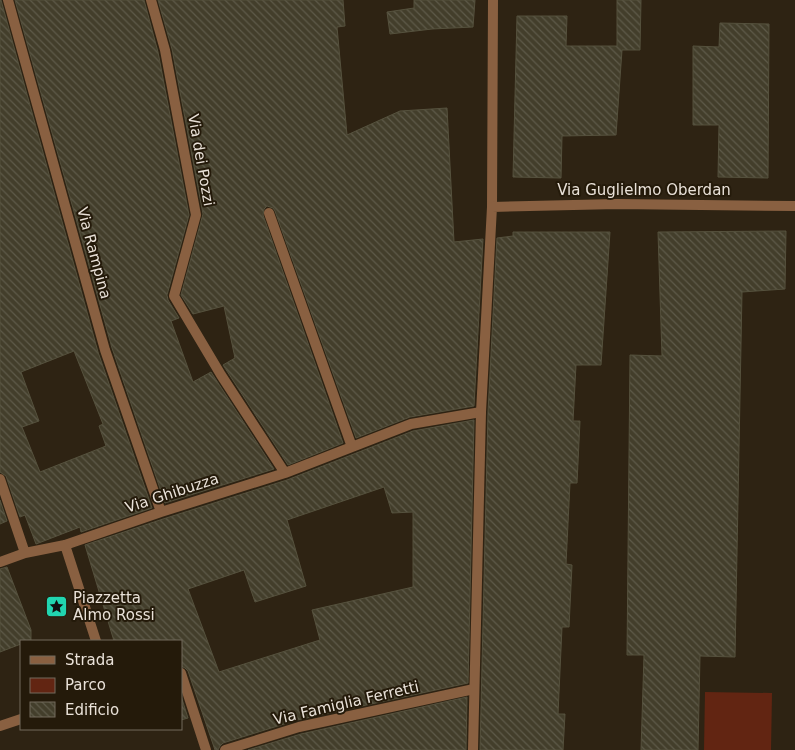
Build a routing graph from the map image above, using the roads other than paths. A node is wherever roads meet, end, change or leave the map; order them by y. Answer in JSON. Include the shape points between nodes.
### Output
{"nodes":[{"id":1,"x":8,"y":0,"type":"edge"},
{"id":2,"x":151,"y":0,"type":"edge"},
{"id":3,"x":493,"y":0,"type":"edge"},
{"id":4,"x":795,"y":206,"type":"edge"},
{"id":5,"x":492,"y":207,"type":"junction"},
{"id":6,"x":269,"y":213,"type":"dead end"},
{"id":7,"x":481,"y":412,"type":"junction"},
{"id":8,"x":352,"y":447,"type":"junction"},
{"id":9,"x":285,"y":473,"type":"junction"},
{"id":10,"x":0,"y":479,"type":"edge"},
{"id":11,"x":161,"y":512,"type":"junction"},
{"id":12,"x":65,"y":546,"type":"junction"},
{"id":13,"x":25,"y":553,"type":"junction"},
{"id":14,"x":0,"y":562,"type":"edge"},
{"id":15,"x":96,"y":640,"type":"edge"},
{"id":16,"x":182,"y":676,"type":"edge"},
{"id":17,"x":474,"y":690,"type":"junction"},
{"id":18,"x":20,"y":719,"type":"edge"},
{"id":19,"x":0,"y":726,"type":"edge"},
{"id":20,"x":206,"y":750,"type":"edge"},
{"id":21,"x":225,"y":750,"type":"edge"},
{"id":22,"x":473,"y":750,"type":"edge"}],
"edges":[{"from":1,"to":11,"type":"street","name":"Via Rampina","via":[[105,350]]},
{"from":2,"to":9,"type":"street","name":"Via dei Pozzi","via":[[165,50],[196,215],[174,296]]},
{"from":3,"to":5,"type":"street"},
{"from":4,"to":5,"type":"street","name":"Via Guglielmo Oberdan","via":[[617,204]]},
{"from":5,"to":7,"type":"street"},
{"from":6,"to":8,"type":"street"},
{"from":7,"to":8,"type":"street","name":"Via Ghibuzza","via":[[411,424]]},
{"from":7,"to":17,"type":"street"},
{"from":8,"to":9,"type":"street","name":"Via Ghibuzza"},
{"from":9,"to":11,"type":"street","name":"Via Ghibuzza"},
{"from":10,"to":13,"type":"street"},
{"from":11,"to":12,"type":"street","name":"Via Ghibuzza"},
{"from":12,"to":13,"type":"street","name":"Via Ghibuzza"},
{"from":12,"to":15,"type":"street"},
{"from":13,"to":14,"type":"street","name":"Via Ghibuzza"},
{"from":16,"to":20,"type":"street"},
{"from":17,"to":21,"type":"street","name":"Via Famiglia Ferretti","via":[[299,727]]},
{"from":17,"to":22,"type":"street"},
{"from":18,"to":19,"type":"street"}]}
